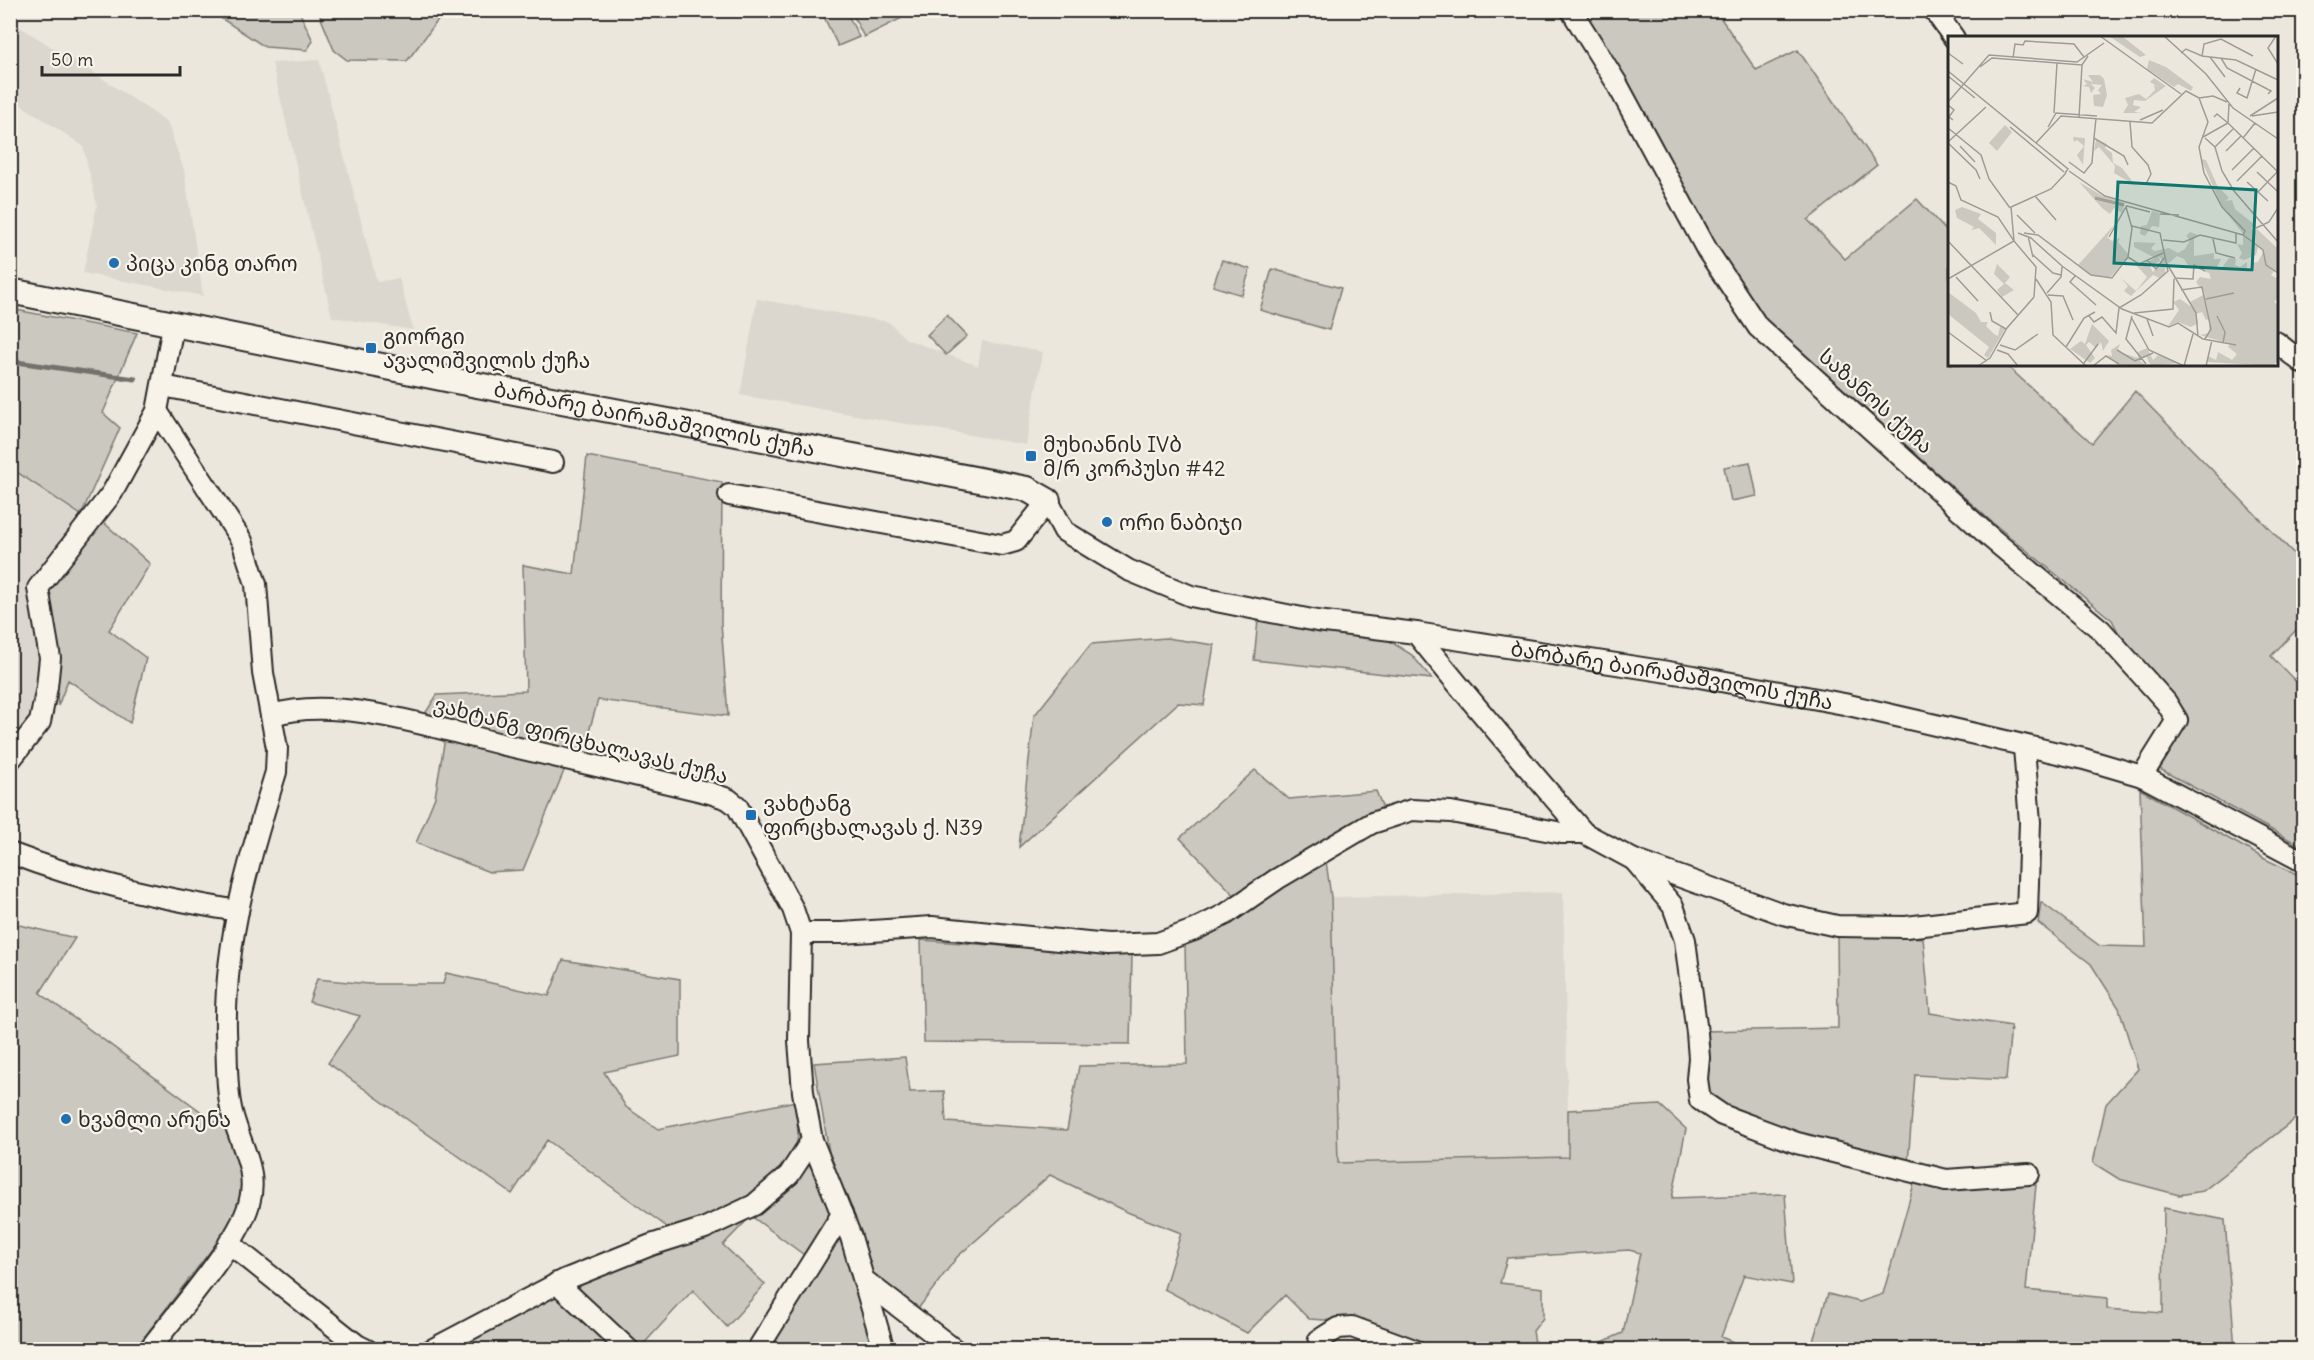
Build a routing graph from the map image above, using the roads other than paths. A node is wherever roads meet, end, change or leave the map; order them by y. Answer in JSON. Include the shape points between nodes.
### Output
{"nodes":[{"id":1,"x":1571,"y":10,"type":"edge"},
{"id":2,"x":1934,"y":10,"type":"edge"},
{"id":3,"x":1953,"y":36,"type":"edge"},
{"id":4,"x":10,"y":291,"type":"edge"},
{"id":5,"x":173,"y":326,"type":"junction"},
{"id":6,"x":2278,"y":343,"type":"edge"},
{"id":7,"x":2304,"y":364,"type":"edge"},
{"id":8,"x":163,"y":386,"type":"junction"},
{"id":9,"x":157,"y":411,"type":"junction"},
{"id":10,"x":553,"y":462,"type":"dead end"},
{"id":11,"x":729,"y":495,"type":"dead end"},
{"id":12,"x":1048,"y":501,"type":"junction"},
{"id":13,"x":1416,"y":633,"type":"junction"},
{"id":14,"x":273,"y":715,"type":"junction"},
{"id":15,"x":2024,"y":748,"type":"junction"},
{"id":16,"x":10,"y":760,"type":"edge"},
{"id":17,"x":2142,"y":776,"type":"junction"},
{"id":18,"x":1584,"y":833,"type":"junction"},
{"id":19,"x":10,"y":853,"type":"edge"},
{"id":20,"x":1634,"y":860,"type":"junction"},
{"id":21,"x":2304,"y":862,"type":"edge"},
{"id":22,"x":238,"y":910,"type":"junction"},
{"id":23,"x":801,"y":933,"type":"junction"},
{"id":24,"x":812,"y":1140,"type":"junction"},
{"id":25,"x":2029,"y":1174,"type":"dead end"},
{"id":26,"x":842,"y":1214,"type":"junction"},
{"id":27,"x":229,"y":1243,"type":"junction"},
{"id":28,"x":864,"y":1280,"type":"junction"},
{"id":29,"x":557,"y":1283,"type":"junction"},
{"id":30,"x":149,"y":1350,"type":"edge"},
{"id":31,"x":367,"y":1350,"type":"edge"},
{"id":32,"x":431,"y":1350,"type":"edge"},
{"id":33,"x":629,"y":1350,"type":"edge"},
{"id":34,"x":757,"y":1350,"type":"edge"},
{"id":35,"x":884,"y":1350,"type":"edge"},
{"id":36,"x":955,"y":1350,"type":"edge"},
{"id":37,"x":1320,"y":1350,"type":"edge"},
{"id":38,"x":1414,"y":1350,"type":"edge"}],
"edges":[{"from":1,"to":17,"type":"street","name":"საზანოს ქუჩა","via":[[1616,82],[1707,250],[1758,327],[1991,538],[2101,630],[2166,702],[2176,720]]},
{"from":2,"to":3,"type":"street"},
{"from":4,"to":5,"type":"street","name":"ბარბარე ბაირამაშვილის ქუჩა"},
{"from":5,"to":8,"type":"street"},
{"from":5,"to":12,"type":"street","name":"ბარბარე ბაირამაშვილის ქუჩა","via":[[1027,489]]},
{"from":6,"to":7,"type":"street"},
{"from":8,"to":9,"type":"street"},
{"from":8,"to":10,"type":"street"},
{"from":9,"to":14,"type":"street","via":[[243,541],[256,584],[263,673]]},
{"from":9,"to":16,"type":"street","via":[[112,493],[38,588],[50,658],[47,687],[40,722]]},
{"from":11,"to":12,"type":"street","via":[[1002,545],[1016,541]]},
{"from":12,"to":13,"type":"street","name":"ბარბარე ბაირამაშვილის ქუჩა","via":[[1064,531],[1128,570],[1191,596],[1317,621]]},
{"from":13,"to":15,"type":"street","name":"ბარბარე ბაირამაშვილის ქუჩა","via":[[1694,676],[1844,704]]},
{"from":13,"to":18,"type":"street"},
{"from":14,"to":22,"type":"street","via":[[276,772]]},
{"from":14,"to":23,"type":"street","name":"ვახტანგ ფირცხალავას ქუჩა","via":[[321,707],[402,720],[728,799],[744,818],[793,909]]},
{"from":15,"to":17,"type":"street","name":"ბარბარე ბაირამაშვილის ქუჩა","via":[[2084,759]]},
{"from":15,"to":20,"type":"street","via":[[2030,822],[2027,913],[1906,927],[1837,926],[1783,914]]},
{"from":17,"to":21,"type":"street","name":"ბარბარე ბაირამაშვილის ქუჩა"},
{"from":18,"to":20,"type":"street"},
{"from":18,"to":23,"type":"street","via":[[1562,833],[1451,812],[1412,810],[1372,823],[1226,914],[1158,943],[1107,945],[932,927]]},
{"from":19,"to":22,"type":"street","via":[[69,876],[178,901]]},
{"from":20,"to":25,"type":"street","via":[[1673,906],[1685,940],[1697,1033],[1700,1100],[1722,1115],[1797,1143],[1946,1180]]},
{"from":22,"to":27,"type":"street","via":[[227,983],[230,1103],[254,1179],[244,1218]]},
{"from":23,"to":24,"type":"street","name":"ვახტანგ ფირცხალავას ქუჩა","via":[[799,1041]]},
{"from":24,"to":26,"type":"street","name":"ვახტანგ ფირცხალავას ქუჩა"},
{"from":24,"to":29,"type":"street","via":[[789,1175],[754,1205],[705,1228]]},
{"from":26,"to":28,"type":"street","name":"ვახტანგ ფირცხალავას ქუჩა"},
{"from":26,"to":34,"type":"street"},
{"from":27,"to":30,"type":"street"},
{"from":27,"to":31,"type":"street"},
{"from":28,"to":35,"type":"street","name":"ვახტანგ ფირცხალავას ქუჩა"},
{"from":28,"to":36,"type":"street"},
{"from":29,"to":32,"type":"street"},
{"from":29,"to":33,"type":"street"},
{"from":37,"to":38,"type":"street","via":[[1318,1340],[1338,1328],[1352,1327]]}]}
